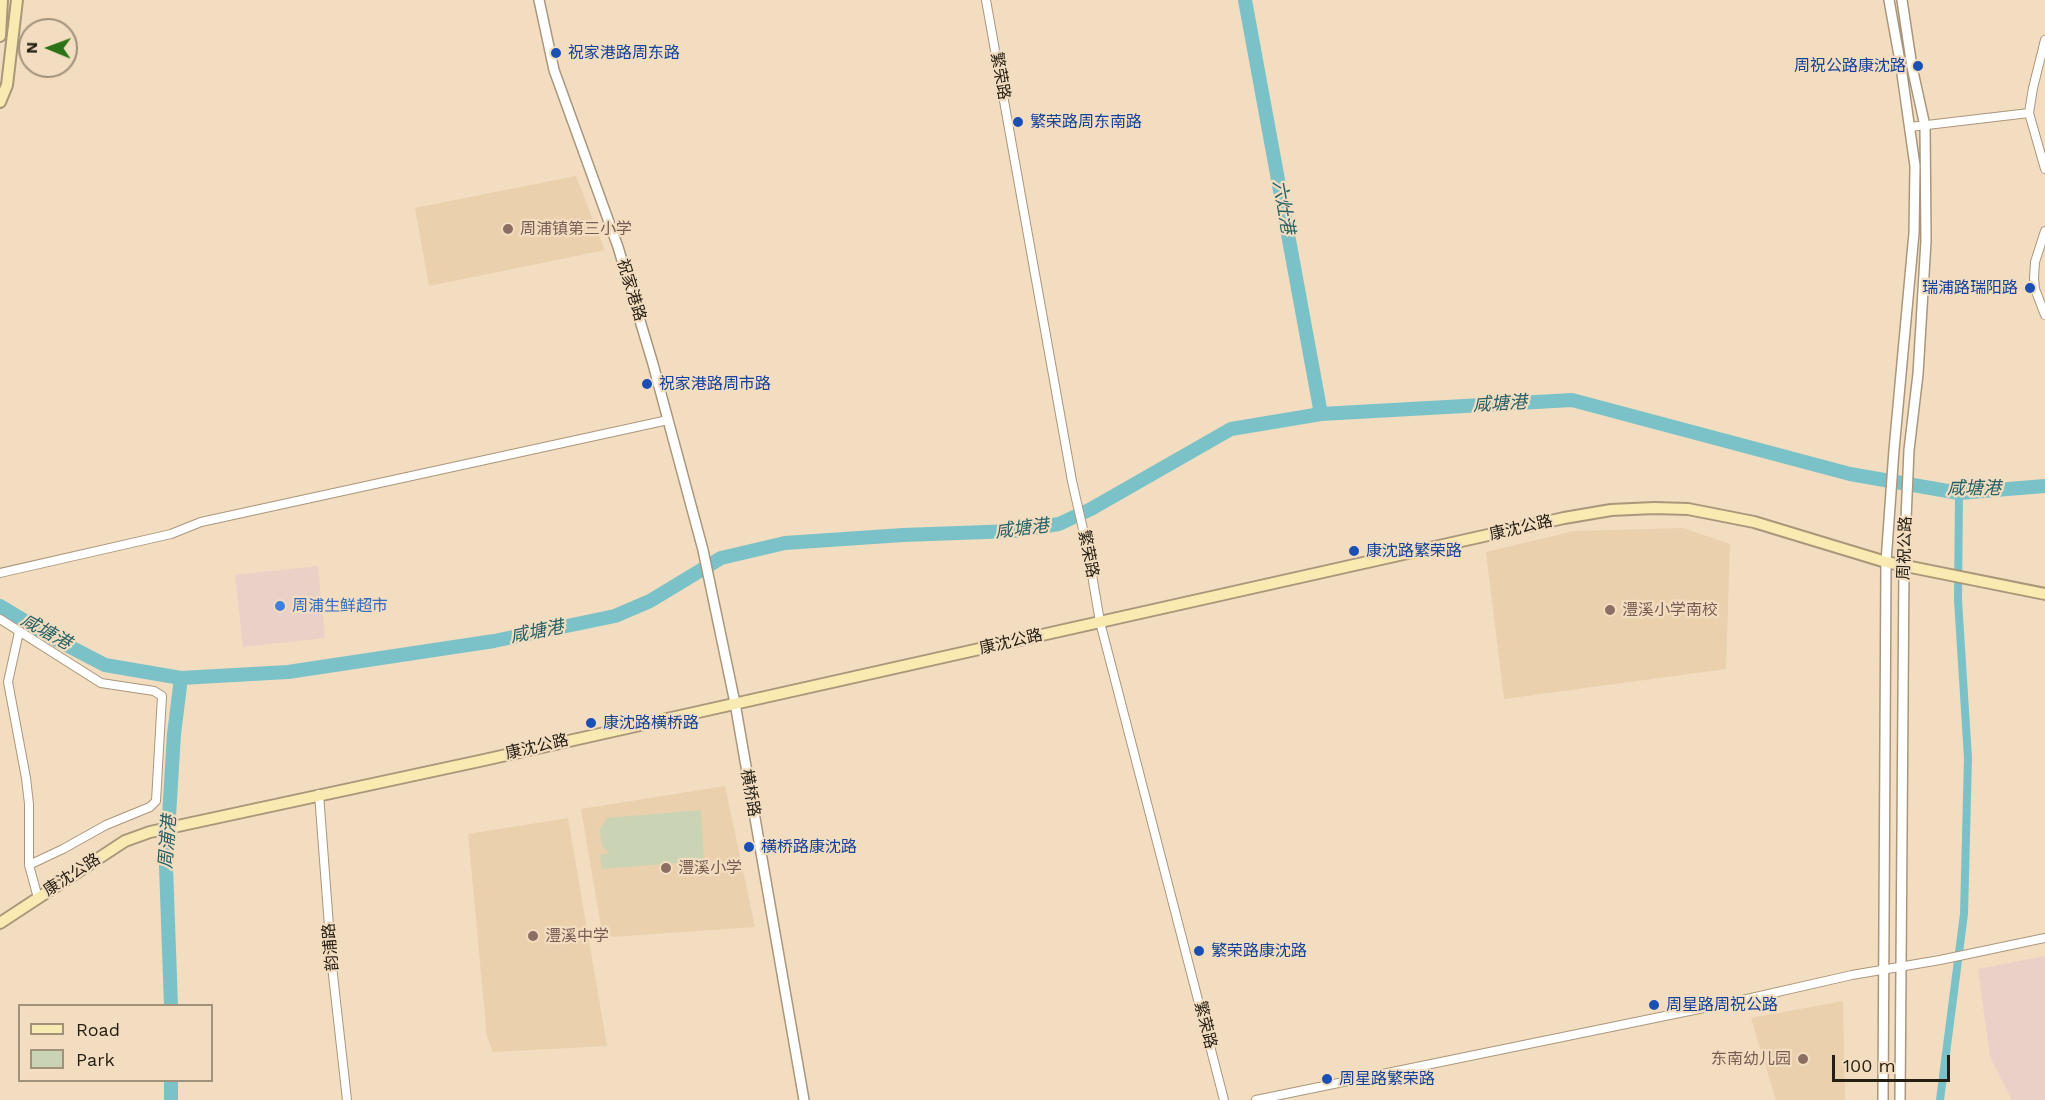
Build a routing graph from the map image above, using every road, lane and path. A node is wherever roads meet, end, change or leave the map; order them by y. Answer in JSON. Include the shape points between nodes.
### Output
{"nodes":[{"id":1,"x":2,"y":0,"type":"edge"},
{"id":2,"x":17,"y":0,"type":"edge"},
{"id":3,"x":538,"y":0,"type":"edge"},
{"id":4,"x":986,"y":0,"type":"edge"},
{"id":5,"x":1889,"y":0,"type":"edge"},
{"id":6,"x":1902,"y":0,"type":"edge"},
{"id":7,"x":0,"y":36,"type":"edge"},
{"id":8,"x":2045,"y":40,"type":"edge"},
{"id":9,"x":0,"y":102,"type":"edge"},
{"id":10,"x":2029,"y":113,"type":"junction"},
{"id":11,"x":1925,"y":126,"type":"junction"},
{"id":12,"x":1910,"y":127,"type":"junction"},
{"id":13,"x":2045,"y":169,"type":"edge"},
{"id":14,"x":2045,"y":231,"type":"edge"},
{"id":15,"x":2045,"y":315,"type":"edge"},
{"id":16,"x":668,"y":420,"type":"junction"},
{"id":17,"x":1886,"y":561,"type":"junction"},
{"id":18,"x":1904,"y":565,"type":"junction"},
{"id":19,"x":0,"y":573,"type":"edge"},
{"id":20,"x":713,"y":593,"type":"joint"},
{"id":21,"x":2045,"y":594,"type":"edge"},
{"id":22,"x":0,"y":619,"type":"edge"},
{"id":23,"x":1100,"y":622,"type":"junction"},
{"id":24,"x":19,"y":632,"type":"junction"},
{"id":25,"x":735,"y":703,"type":"junction"},
{"id":26,"x":319,"y":794,"type":"junction"},
{"id":27,"x":29,"y":865,"type":"junction"},
{"id":28,"x":38,"y":898,"type":"junction"},
{"id":29,"x":0,"y":923,"type":"edge"},
{"id":30,"x":2045,"y":939,"type":"edge"},
{"id":31,"x":1899,"y":968,"type":"junction"},
{"id":32,"x":1886,"y":970,"type":"junction"},
{"id":33,"x":346,"y":1100,"type":"edge"},
{"id":34,"x":804,"y":1100,"type":"edge"},
{"id":35,"x":1224,"y":1100,"type":"edge"},
{"id":36,"x":1256,"y":1100,"type":"edge"},
{"id":37,"x":1883,"y":1100,"type":"edge"},
{"id":38,"x":1900,"y":1100,"type":"edge"}],
"edges":[{"from":1,"to":7,"type":"main road"},
{"from":2,"to":9,"type":"main road","via":[[7,85]]},
{"from":3,"to":16,"type":"street","name":"祝家港路","via":[[554,70],[618,247]]},
{"from":4,"to":23,"type":"street","name":"繁荣路"},
{"from":5,"to":12,"type":"street","name":"周祝公路"},
{"from":6,"to":11,"type":"street","name":"周祝公路"},
{"from":8,"to":10,"type":"street"},
{"from":10,"to":11,"type":"street"},
{"from":10,"to":13,"type":"street"},
{"from":11,"to":12,"type":"street"},
{"from":11,"to":18,"type":"street","name":"周祝公路","via":[[1926,240]]},
{"from":12,"to":17,"type":"street","name":"周祝公路","via":[[1915,166],[1914,233]]},
{"from":14,"to":15,"type":"street","via":[[2034,278]]},
{"from":16,"to":19,"type":"street","via":[[201,522],[171,534]]},
{"from":16,"to":20,"type":"street","name":"祝家港路"},
{"from":17,"to":18,"type":"main road","name":"康沈公路"},
{"from":17,"to":23,"type":"main road","name":"康沈公路","via":[[1754,522],[1688,509],[1611,510]]},
{"from":17,"to":32,"type":"street","name":"周祝公路"},
{"from":18,"to":21,"type":"main road","name":"康沈公路"},
{"from":18,"to":31,"type":"street","name":"周祝公路"},
{"from":20,"to":25,"type":"street","name":"横桥路"},
{"from":22,"to":24,"type":"street"},
{"from":23,"to":25,"type":"main road","name":"康沈公路"},
{"from":23,"to":35,"type":"street","name":"繁荣路"},
{"from":24,"to":27,"type":"street","via":[[8,682],[29,804]]},
{"from":24,"to":27,"type":"street","via":[[100,683],[154,691],[162,696],[163,705],[156,801]]},
{"from":25,"to":26,"type":"main road","name":"康沈公路"},
{"from":25,"to":34,"type":"street","name":"横桥路"},
{"from":26,"to":28,"type":"main road","name":"康沈公路","via":[[125,841]]},
{"from":26,"to":33,"type":"street","name":"韵浦路"},
{"from":27,"to":28,"type":"street"},
{"from":28,"to":29,"type":"main road","name":"康沈公路"},
{"from":30,"to":31,"type":"street"},
{"from":31,"to":32,"type":"street"},
{"from":31,"to":38,"type":"street","name":"周祝公路"},
{"from":32,"to":36,"type":"street"},
{"from":32,"to":37,"type":"street","name":"周祝公路"}]}
